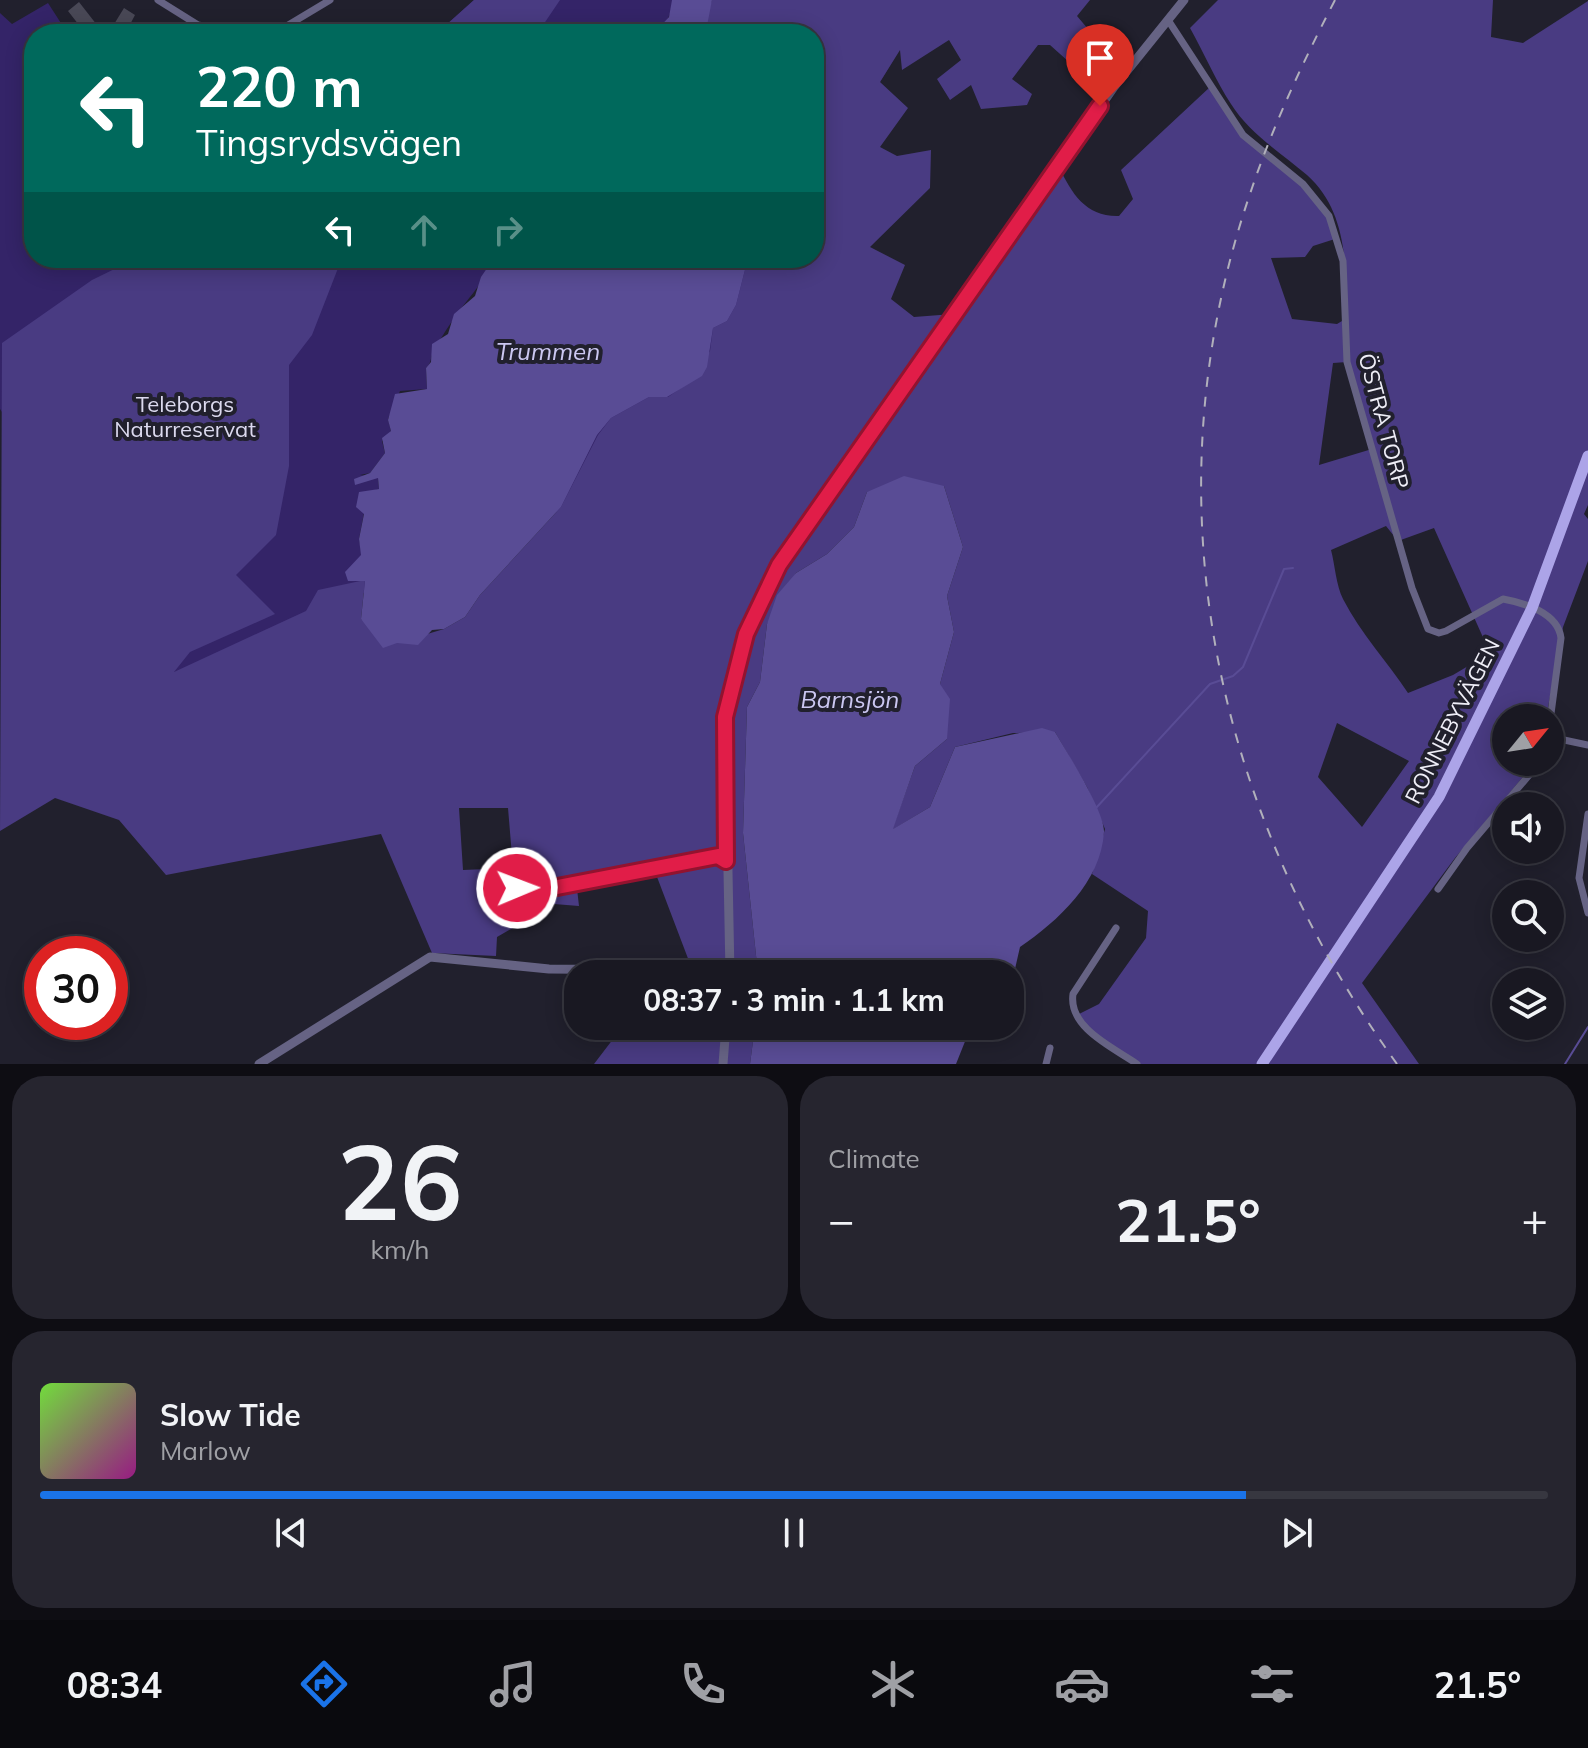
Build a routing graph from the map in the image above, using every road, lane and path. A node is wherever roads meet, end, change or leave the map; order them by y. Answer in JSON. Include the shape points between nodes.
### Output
{"nodes":[{"id":1,"x":158,"y":0,"type":"edge"},
{"id":2,"x":330,"y":0,"type":"edge"},
{"id":3,"x":1184,"y":0,"type":"edge"},
{"id":4,"x":1168,"y":20,"type":"junction"},
{"id":5,"x":196,"y":24,"type":"edge"},
{"id":6,"x":292,"y":24,"type":"edge"},
{"id":7,"x":1588,"y":456,"type":"edge"},
{"id":8,"x":1532,"y":608,"type":"junction"},
{"id":9,"x":1552,"y":704,"type":"edge"},
{"id":10,"x":1564,"y":740,"type":"edge"},
{"id":11,"x":1588,"y":745,"type":"edge"},
{"id":12,"x":1528,"y":776,"type":"edge"},
{"id":13,"x":1588,"y":814,"type":"edge"},
{"id":14,"x":726,"y":861,"type":"junction"},
{"id":15,"x":1438,"y":889,"type":"dead end"},
{"id":16,"x":521,"y":894,"type":"dead end"},
{"id":17,"x":1588,"y":913,"type":"edge"},
{"id":18,"x":1116,"y":928,"type":"dead end"},
{"id":19,"x":729,"y":960,"type":"edge"},
{"id":20,"x":564,"y":969,"type":"edge"},
{"id":21,"x":725,"y":1040,"type":"edge"},
{"id":22,"x":1050,"y":1048,"type":"dead end"},
{"id":23,"x":259,"y":1064,"type":"edge"},
{"id":24,"x":723,"y":1064,"type":"edge"},
{"id":25,"x":1046,"y":1064,"type":"edge"},
{"id":26,"x":1137,"y":1064,"type":"edge"},
{"id":27,"x":1262,"y":1064,"type":"edge"}],
"edges":[{"from":1,"to":5,"type":"street"},
{"from":2,"to":6,"type":"street"},
{"from":3,"to":4,"type":"street"},
{"from":4,"to":8,"type":"street","name":"ÖSTRA TORP","via":[[1243,135],[1317,198],[1338,238],[1347,362],[1428,629],[1446,631],[1503,599]]},
{"from":4,"to":14,"type":"street","via":[[1114,87],[779,565],[746,634],[725,717]]},
{"from":7,"to":8,"type":"main road","name":"RONNEBYVÄGEN"},
{"from":8,"to":9,"type":"street","via":[[1559,627]]},
{"from":8,"to":27,"type":"main road","name":"RONNEBYVÄGEN","via":[[1439,797]]},
{"from":10,"to":11,"type":"street"},
{"from":12,"to":15,"type":"street"},
{"from":13,"to":17,"type":"street","via":[[1579,878]]},
{"from":14,"to":16,"type":"street","via":[[718,856]]},
{"from":14,"to":19,"type":"street"},
{"from":18,"to":26,"type":"street","via":[[1072,1003],[1082,1023]]},
{"from":20,"to":23,"type":"street","via":[[430,957]]},
{"from":21,"to":24,"type":"street"},
{"from":22,"to":25,"type":"street"}]}
